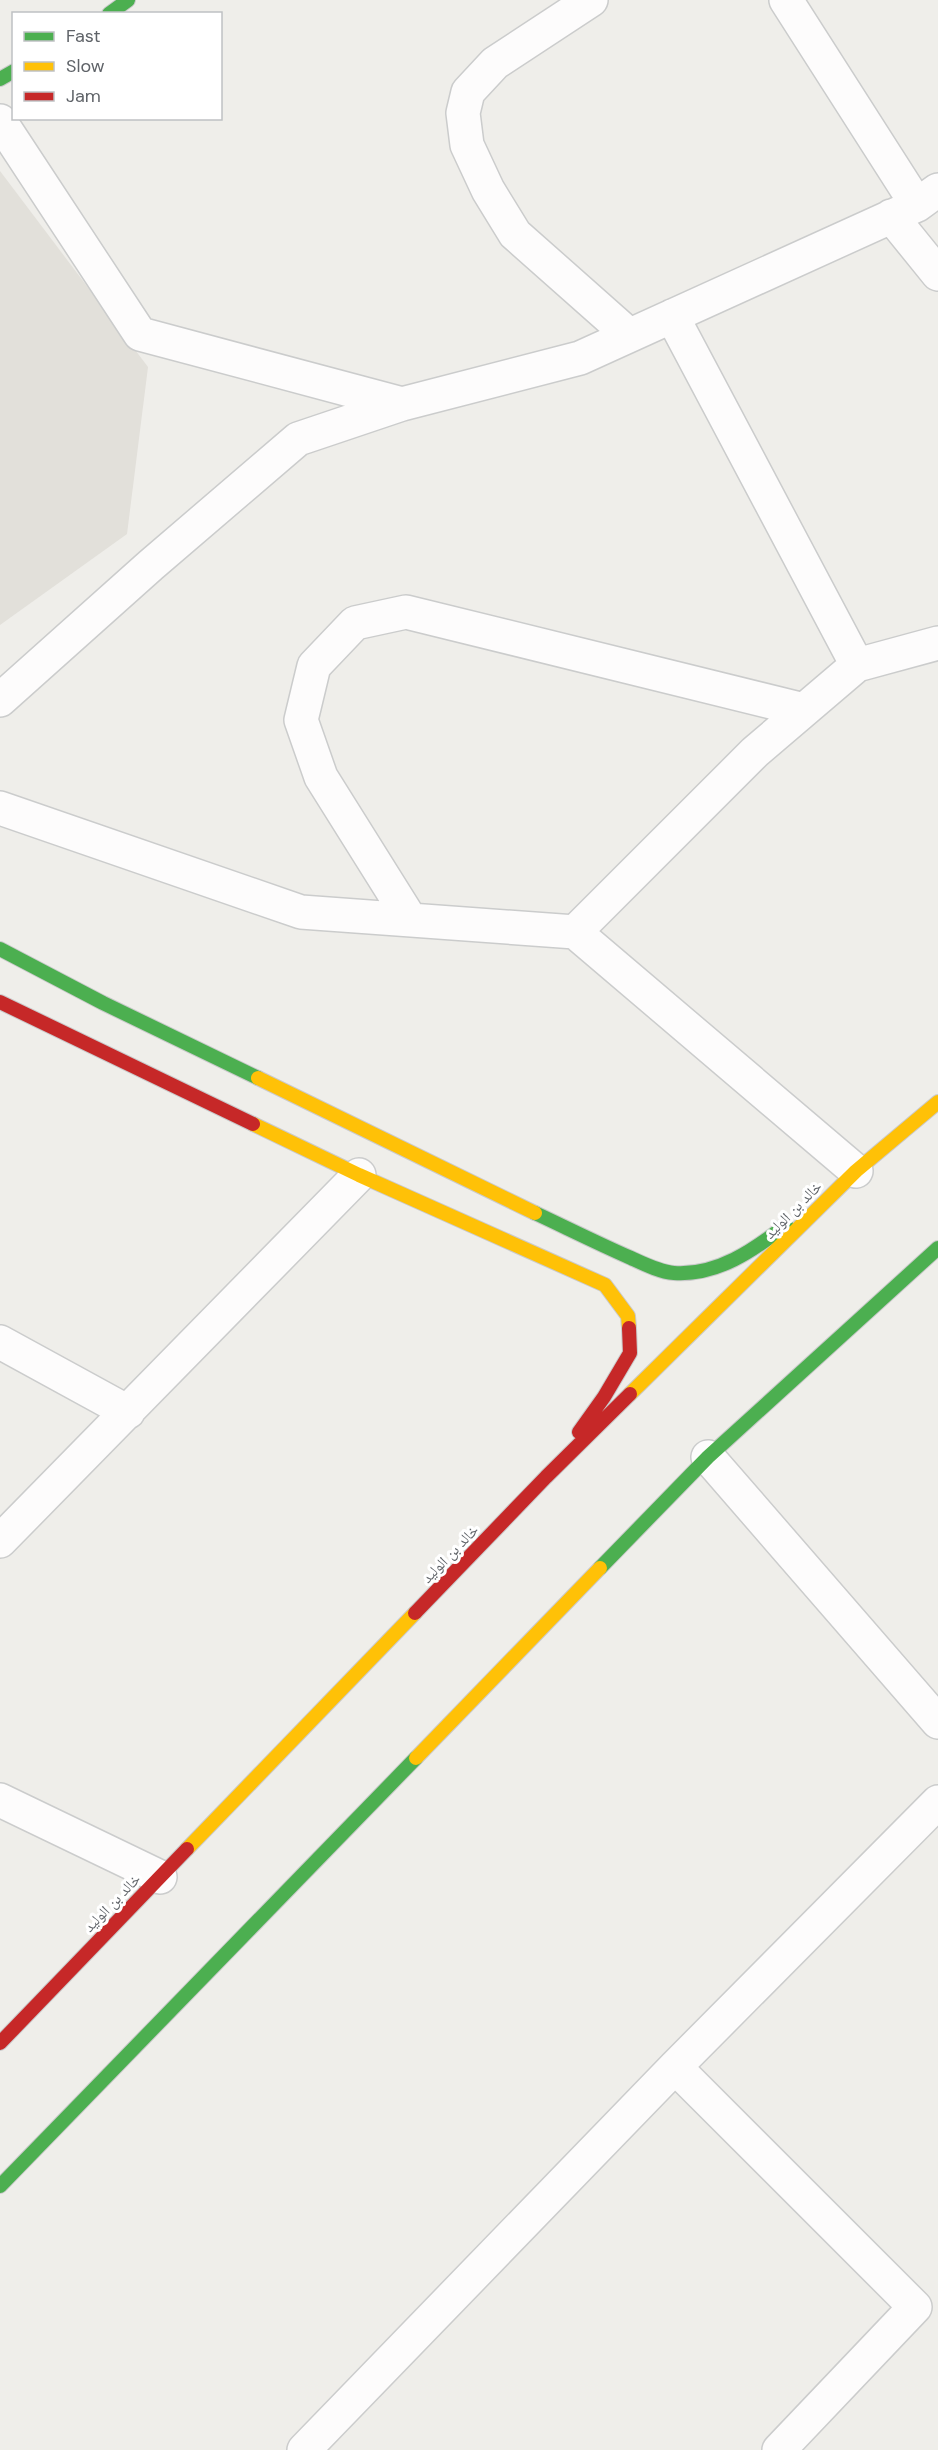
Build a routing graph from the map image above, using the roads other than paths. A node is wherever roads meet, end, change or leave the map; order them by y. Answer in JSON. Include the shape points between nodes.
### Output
{"nodes":[{"id":1,"x":128,"y":0,"type":"edge"},
{"id":2,"x":591,"y":0,"type":"edge"},
{"id":3,"x":786,"y":0,"type":"edge"},
{"id":4,"x":112,"y":12,"type":"edge"},
{"id":5,"x":0,"y":121,"type":"edge"},
{"id":6,"x":915,"y":204,"type":"edge"},
{"id":7,"x":938,"y":274,"type":"edge"},
{"id":8,"x":672,"y":316,"type":"junction"},
{"id":9,"x":629,"y":335,"type":"junction"},
{"id":10,"x":402,"y":404,"type":"junction"},
{"id":11,"x":938,"y":643,"type":"edge"},
{"id":12,"x":857,"y":666,"type":"junction"},
{"id":13,"x":0,"y":700,"type":"edge"},
{"id":14,"x":804,"y":710,"type":"junction"},
{"id":15,"x":0,"y":808,"type":"edge"},
{"id":16,"x":410,"y":919,"type":"junction"},
{"id":17,"x":574,"y":932,"type":"junction"},
{"id":18,"x":0,"y":949,"type":"edge"},
{"id":19,"x":0,"y":1002,"type":"edge"},
{"id":20,"x":938,"y":1102,"type":"edge"},
{"id":21,"x":856,"y":1171,"type":"junction"},
{"id":22,"x":359,"y":1175,"type":"junction"},
{"id":23,"x":938,"y":1248,"type":"edge"},
{"id":24,"x":0,"y":1342,"type":"edge"},
{"id":25,"x":128,"y":1412,"type":"junction"},
{"id":26,"x":708,"y":1457,"type":"junction"},
{"id":27,"x":546,"y":1477,"type":"junction"},
{"id":28,"x":0,"y":1541,"type":"edge"},
{"id":29,"x":936,"y":1714,"type":"edge"},
{"id":30,"x":0,"y":1800,"type":"edge"},
{"id":31,"x":938,"y":1802,"type":"edge"},
{"id":32,"x":160,"y":1877,"type":"junction"},
{"id":33,"x":0,"y":2043,"type":"edge"},
{"id":34,"x":675,"y":2067,"type":"junction"},
{"id":35,"x":0,"y":2187,"type":"edge"},
{"id":36,"x":304,"y":2450,"type":"edge"},
{"id":37,"x":779,"y":2450,"type":"edge"}],
"edges":[{"from":1,"to":4,"type":"main road"},
{"from":2,"to":9,"type":"street","via":[[495,63],[468,92],[463,112],[467,145],[515,234]]},
{"from":3,"to":6,"type":"street"},
{"from":5,"to":10,"type":"street","via":[[140,334]]},
{"from":6,"to":7,"type":"street"},
{"from":6,"to":8,"type":"street"},
{"from":8,"to":9,"type":"street"},
{"from":8,"to":12,"type":"street"},
{"from":9,"to":10,"type":"street","via":[[580,358]]},
{"from":10,"to":13,"type":"street","via":[[298,439]]},
{"from":11,"to":12,"type":"street"},
{"from":12,"to":14,"type":"street"},
{"from":14,"to":16,"type":"street","via":[[406,612],[355,623],[314,666],[302,720],[321,777]]},
{"from":14,"to":17,"type":"street","via":[[755,752]]},
{"from":15,"to":16,"type":"street","via":[[301,912]]},
{"from":16,"to":17,"type":"street"},
{"from":17,"to":21,"type":"street"},
{"from":18,"to":21,"type":"main road","via":[[103,1003],[600,1244],[672,1273],[706,1271],[755,1250]]},
{"from":19,"to":22,"type":"main road"},
{"from":20,"to":21,"type":"main road","name":"خالد بن الوليد"},
{"from":21,"to":27,"type":"main road","name":"خالد بن الوليد"},
{"from":22,"to":25,"type":"street"},
{"from":22,"to":27,"type":"main road","via":[[605,1285],[628,1316],[630,1353],[604,1397]]},
{"from":23,"to":26,"type":"main road"},
{"from":24,"to":25,"type":"street"},
{"from":25,"to":28,"type":"street"},
{"from":26,"to":29,"type":"street"},
{"from":26,"to":35,"type":"main road"},
{"from":27,"to":32,"type":"main road","name":"خالد بن الوليد"},
{"from":30,"to":32,"type":"street"},
{"from":31,"to":34,"type":"street"},
{"from":32,"to":33,"type":"main road","name":"خالد بن الوليد"},
{"from":34,"to":36,"type":"street"},
{"from":34,"to":37,"type":"street","via":[[915,2307]]}]}
